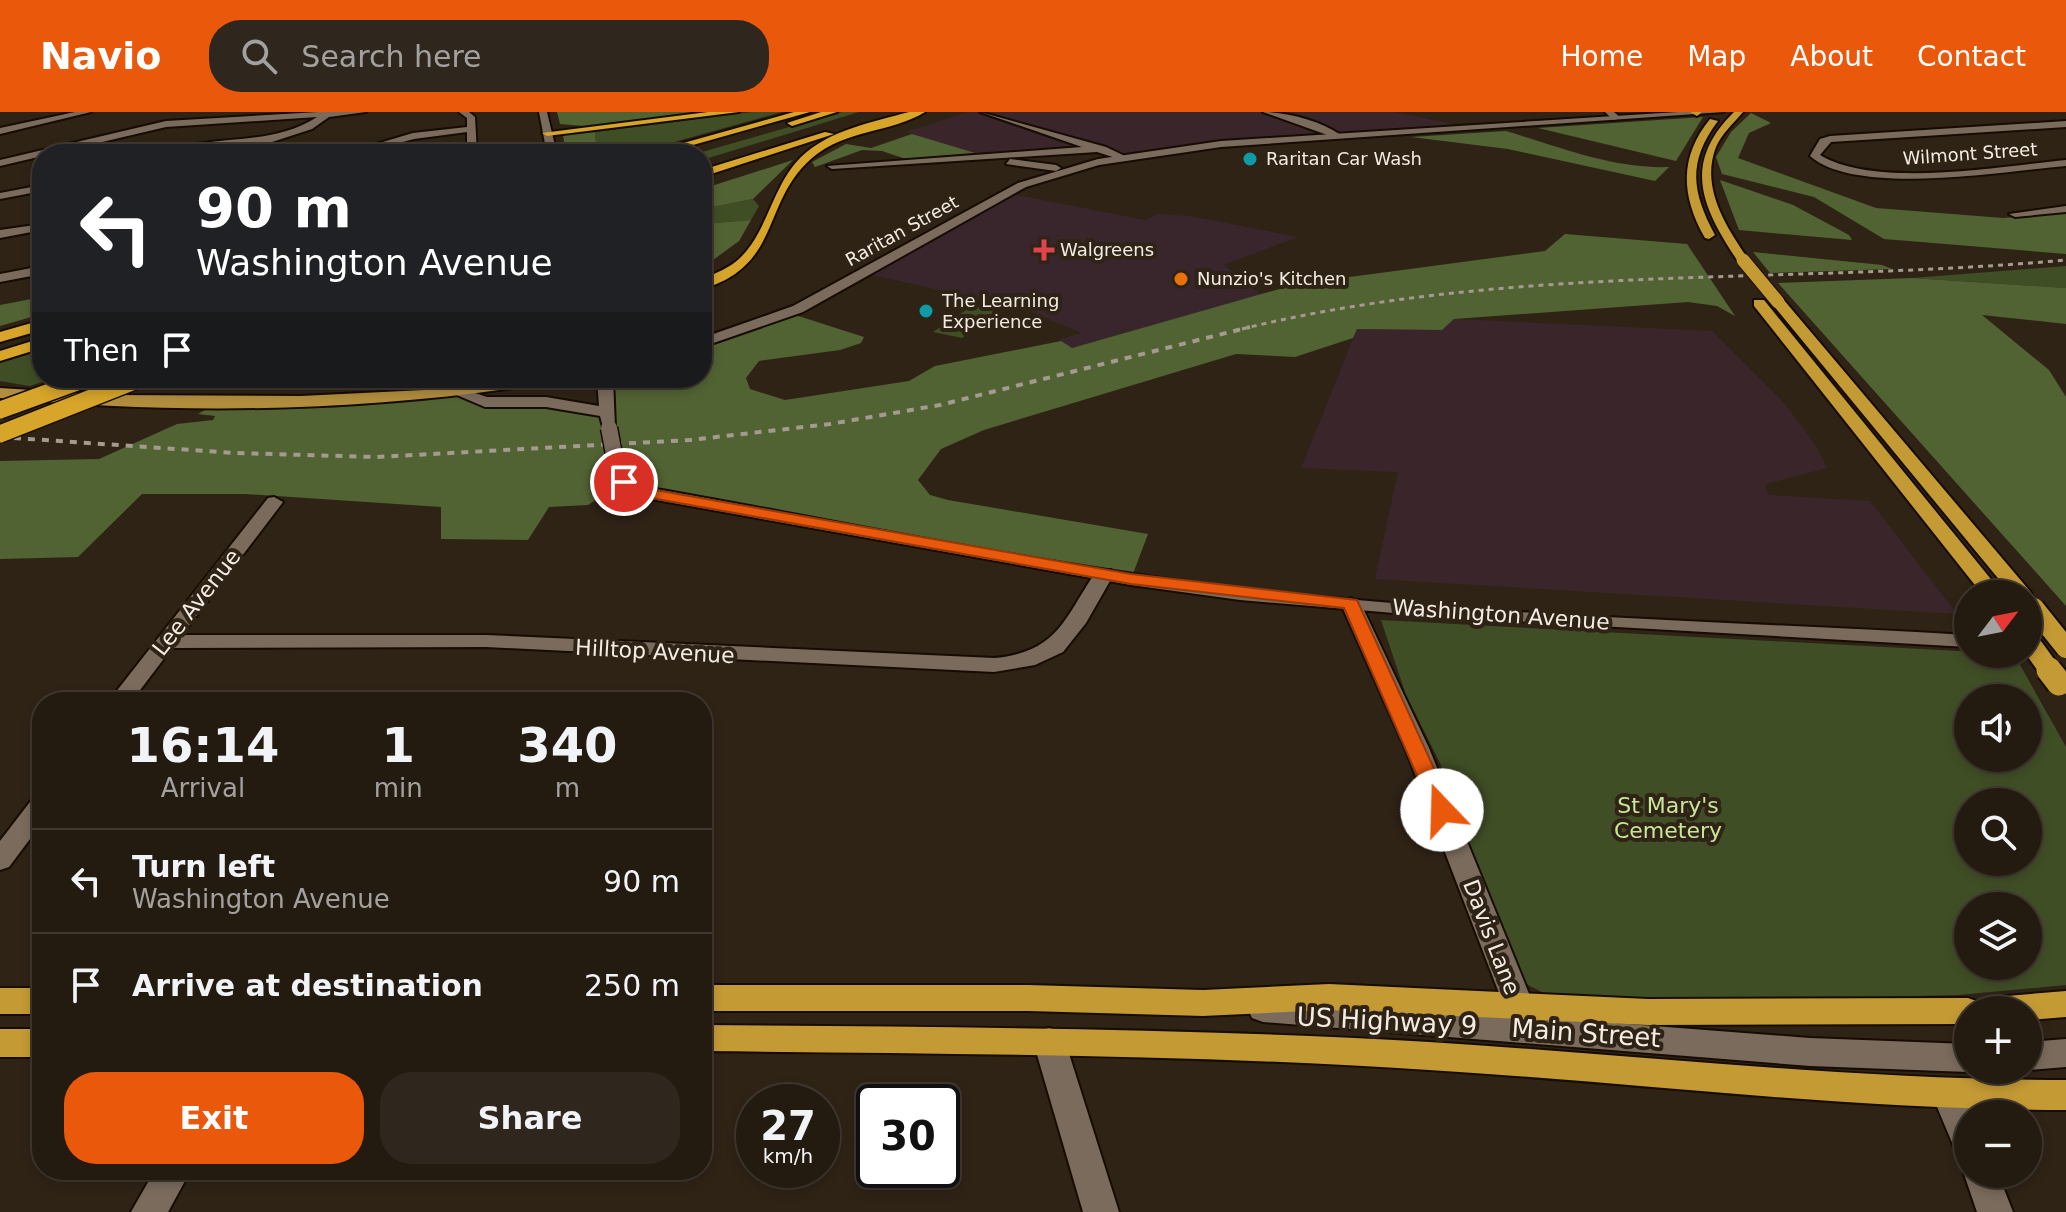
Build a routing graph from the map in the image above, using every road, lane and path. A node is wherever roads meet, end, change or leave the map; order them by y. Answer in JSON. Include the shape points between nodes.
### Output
{"nodes":[{"id":1,"x":87,"y":112,"type":"edge"},
{"id":2,"x":172,"y":112,"type":"edge"},
{"id":3,"x":362,"y":112,"type":"edge"},
{"id":4,"x":463,"y":112,"type":"edge"},
{"id":5,"x":543,"y":112,"type":"edge"},
{"id":6,"x":734,"y":112,"type":"edge"},
{"id":7,"x":805,"y":112,"type":"edge"},
{"id":8,"x":902,"y":112,"type":"edge"},
{"id":9,"x":920,"y":112,"type":"edge"},
{"id":10,"x":1267,"y":112,"type":"edge"},
{"id":11,"x":1739,"y":112,"type":"edge"},
{"id":12,"x":984,"y":113,"type":"edge"},
{"id":13,"x":1675,"y":113,"type":"edge"},
{"id":14,"x":1695,"y":113,"type":"edge"},
{"id":15,"x":327,"y":114,"type":"edge"},
{"id":16,"x":1654,"y":114,"type":"edge"},
{"id":17,"x":1613,"y":115,"type":"edge"},
{"id":18,"x":1724,"y":115,"type":"edge"},
{"id":19,"x":835,"y":116,"type":"edge"},
{"id":20,"x":185,"y":122,"type":"junction"},
{"id":21,"x":2066,"y":124,"type":"edge"},
{"id":22,"x":472,"y":129,"type":"junction"},
{"id":23,"x":0,"y":131,"type":"edge"},
{"id":24,"x":547,"y":133,"type":"junction"},
{"id":25,"x":1336,"y":135,"type":"junction"},
{"id":26,"x":86,"y":144,"type":"edge"},
{"id":27,"x":233,"y":144,"type":"edge"},
{"id":28,"x":384,"y":144,"type":"edge"},
{"id":29,"x":472,"y":144,"type":"edge"},
{"id":30,"x":550,"y":144,"type":"edge"},
{"id":31,"x":686,"y":144,"type":"edge"},
{"id":32,"x":712,"y":147,"type":"edge"},
{"id":33,"x":1103,"y":149,"type":"junction"},
{"id":34,"x":32,"y":156,"type":"edge"},
{"id":35,"x":1122,"y":157,"type":"junction"},
{"id":36,"x":712,"y":159,"type":"edge"},
{"id":37,"x":1008,"y":159,"type":"junction"},
{"id":38,"x":0,"y":163,"type":"edge"},
{"id":39,"x":2066,"y":163,"type":"edge"},
{"id":40,"x":832,"y":166,"type":"dead end"},
{"id":41,"x":1075,"y":168,"type":"junction"},
{"id":42,"x":712,"y":171,"type":"edge"},
{"id":43,"x":1876,"y":177,"type":"junction"},
{"id":44,"x":1891,"y":184,"type":"dead end"},
{"id":45,"x":32,"y":190,"type":"edge"},
{"id":46,"x":1007,"y":193,"type":"junction"},
{"id":47,"x":0,"y":196,"type":"edge"},
{"id":48,"x":2066,"y":209,"type":"edge"},
{"id":49,"x":2015,"y":214,"type":"dead end"},
{"id":50,"x":32,"y":229,"type":"edge"},
{"id":51,"x":0,"y":234,"type":"edge"},
{"id":52,"x":1716,"y":247,"type":"dead end"},
{"id":53,"x":1725,"y":260,"type":"dead end"},
{"id":54,"x":32,"y":272,"type":"edge"},
{"id":55,"x":0,"y":278,"type":"edge"},
{"id":56,"x":712,"y":280,"type":"edge"},
{"id":57,"x":32,"y":330,"type":"edge"},
{"id":58,"x":0,"y":339,"type":"edge"},
{"id":59,"x":712,"y":339,"type":"edge"},
{"id":60,"x":32,"y":346,"type":"edge"},
{"id":61,"x":0,"y":356,"type":"edge"},
{"id":62,"x":60,"y":388,"type":"edge"},
{"id":63,"x":117,"y":388,"type":"edge"},
{"id":64,"x":489,"y":388,"type":"edge"},
{"id":65,"x":606,"y":388,"type":"edge"},
{"id":66,"x":0,"y":393,"type":"edge"},
{"id":67,"x":460,"y":393,"type":"junction"},
{"id":68,"x":0,"y":410,"type":"edge"},
{"id":69,"x":608,"y":420,"type":"junction"},
{"id":70,"x":0,"y":434,"type":"edge"},
{"id":71,"x":274,"y":502,"type":"dead end"},
{"id":72,"x":1104,"y":574,"type":"junction"},
{"id":73,"x":1982,"y":580,"type":"edge"},
{"id":74,"x":2011,"y":580,"type":"edge"},
{"id":75,"x":1351,"y":604,"type":"junction"},
{"id":76,"x":2042,"y":618,"type":"edge"},
{"id":77,"x":1954,"y":640,"type":"edge"},
{"id":78,"x":165,"y":642,"type":"junction"},
{"id":79,"x":2042,"y":644,"type":"edge"},
{"id":80,"x":2066,"y":647,"type":"edge"},
{"id":81,"x":2042,"y":661,"type":"edge"},
{"id":82,"x":2062,"y":689,"type":"edge"},
{"id":83,"x":127,"y":692,"type":"edge"},
{"id":84,"x":32,"y":817,"type":"edge"},
{"id":85,"x":0,"y":860,"type":"edge"},
{"id":86,"x":712,"y":998,"type":"edge"},
{"id":87,"x":0,"y":1001,"type":"edge"},
{"id":88,"x":32,"y":1001,"type":"edge"},
{"id":89,"x":1203,"y":1003,"type":"junction"},
{"id":90,"x":2066,"y":1004,"type":"edge"},
{"id":91,"x":1519,"y":1006,"type":"junction"},
{"id":92,"x":2042,"y":1006,"type":"edge"},
{"id":93,"x":1954,"y":1011,"type":"edge"},
{"id":94,"x":712,"y":1038,"type":"edge"},
{"id":95,"x":1049,"y":1041,"type":"junction"},
{"id":96,"x":0,"y":1043,"type":"edge"},
{"id":97,"x":32,"y":1043,"type":"edge"},
{"id":98,"x":2066,"y":1053,"type":"edge"},
{"id":99,"x":2042,"y":1055,"type":"edge"},
{"id":100,"x":1954,"y":1057,"type":"edge"},
{"id":101,"x":1948,"y":1095,"type":"junction"},
{"id":102,"x":2066,"y":1095,"type":"edge"},
{"id":103,"x":1954,"y":1109,"type":"edge"},
{"id":104,"x":168,"y":1180,"type":"edge"},
{"id":105,"x":1986,"y":1188,"type":"edge"},
{"id":106,"x":149,"y":1212,"type":"edge"},
{"id":107,"x":1101,"y":1212,"type":"edge"},
{"id":108,"x":1995,"y":1212,"type":"edge"}],
"edges":[{"from":1,"to":23,"type":"street"},
{"from":2,"to":20,"type":"street"},
{"from":3,"to":15,"type":"street"},
{"from":4,"to":22,"type":"street","via":[[471,117]]},
{"from":5,"to":24,"type":"street"},
{"from":6,"to":24,"type":"highway"},
{"from":7,"to":31,"type":"highway"},
{"from":8,"to":42,"type":"highway"},
{"from":9,"to":56,"type":"highway","via":[[842,138],[807,157],[748,258]]},
{"from":10,"to":25,"type":"street"},
{"from":11,"to":18,"type":"highway"},
{"from":12,"to":33,"type":"street"},
{"from":13,"to":14,"type":"street","name":"Raritan Street"},
{"from":13,"to":16,"type":"street","name":"Raritan Street"},
{"from":14,"to":18,"type":"street","name":"Raritan Street"},
{"from":15,"to":20,"type":"street"},
{"from":15,"to":27,"type":"street","via":[[307,128]]},
{"from":16,"to":17,"type":"street","name":"Raritan Street"},
{"from":17,"to":25,"type":"street","name":"Raritan Street"},
{"from":18,"to":52,"type":"highway","via":[[1701,136],[1689,177],[1694,206]]},
{"from":18,"to":74,"type":"highway","bridge":true,"via":[[1706,161],[1705,182],[1716,216],[1743,260]]},
{"from":19,"to":32,"type":"highway"},
{"from":19,"to":36,"type":"highway"},
{"from":20,"to":26,"type":"street"},
{"from":21,"to":43,"type":"street","via":[[1830,139],[1815,156]]},
{"from":22,"to":28,"type":"street"},
{"from":22,"to":29,"type":"street"},
{"from":24,"to":30,"type":"street"},
{"from":25,"to":35,"type":"street","name":"Raritan Street"},
{"from":33,"to":35,"type":"street","name":"Raritan Street"},
{"from":33,"to":37,"type":"street","name":"Raritan Street"},
{"from":34,"to":38,"type":"street"},
{"from":35,"to":41,"type":"street","name":"Raritan Street"},
{"from":37,"to":40,"type":"street","name":"Raritan Street"},
{"from":37,"to":41,"type":"street","via":[[1036,168]]},
{"from":37,"to":46,"type":"street","via":[[1014,176]]},
{"from":39,"to":43,"type":"street","name":"Wilmont Street"},
{"from":41,"to":46,"type":"street","name":"Raritan Street"},
{"from":43,"to":44,"type":"street"},
{"from":45,"to":47,"type":"street"},
{"from":46,"to":59,"type":"street","name":"Raritan Street","via":[[798,309]]},
{"from":48,"to":49,"type":"street"},
{"from":50,"to":51,"type":"street"},
{"from":53,"to":73,"type":"highway"},
{"from":54,"to":55,"type":"street"},
{"from":57,"to":58,"type":"highway"},
{"from":60,"to":61,"type":"highway"},
{"from":62,"to":68,"type":"highway","bridge":true},
{"from":63,"to":70,"type":"highway","bridge":true},
{"from":64,"to":67,"type":"main road"},
{"from":65,"to":69,"type":"street","name":"Washington Avenue"},
{"from":66,"to":67,"type":"main road","via":[[81,402]]},
{"from":67,"to":69,"type":"street","via":[[485,402],[546,402]]},
{"from":69,"to":72,"type":"street","name":"Washington Avenue","bridge":true,"via":[[617,470],[624,482],[651,494]]},
{"from":71,"to":78,"type":"street","name":"Lee Avenue"},
{"from":72,"to":75,"type":"street","name":"Washington Avenue"},
{"from":72,"to":78,"type":"street","name":"Hilltop Avenue","via":[[1058,645],[1021,660],[994,663],[486,641]]},
{"from":75,"to":77,"type":"street","name":"Washington Avenue"},
{"from":75,"to":91,"type":"street","name":"Davis Lane","via":[[1417,748]]},
{"from":76,"to":80,"type":"highway","bridge":true},
{"from":78,"to":83,"type":"street","name":"Lee Avenue"},
{"from":79,"to":80,"type":"street"},
{"from":81,"to":82,"type":"highway","bridge":true},
{"from":84,"to":85,"type":"street"},
{"from":86,"to":89,"type":"highway"},
{"from":87,"to":88,"type":"highway"},
{"from":89,"to":91,"type":"highway","via":[[1329,997]]},
{"from":89,"to":100,"type":"street","name":"Main Street","via":[[1810,1052]]},
{"from":90,"to":92,"type":"highway"},
{"from":91,"to":93,"type":"highway","via":[[1737,1013]]},
{"from":94,"to":95,"type":"highway","name":"US Highway 9"},
{"from":95,"to":101,"type":"highway","name":"US Highway 9","via":[[1432,1056]]},
{"from":95,"to":107,"type":"street"},
{"from":96,"to":97,"type":"highway"},
{"from":98,"to":99,"type":"street"},
{"from":101,"to":102,"type":"highway","name":"US Highway 9"},
{"from":101,"to":103,"type":"street"},
{"from":104,"to":106,"type":"street"},
{"from":105,"to":108,"type":"street"}]}
